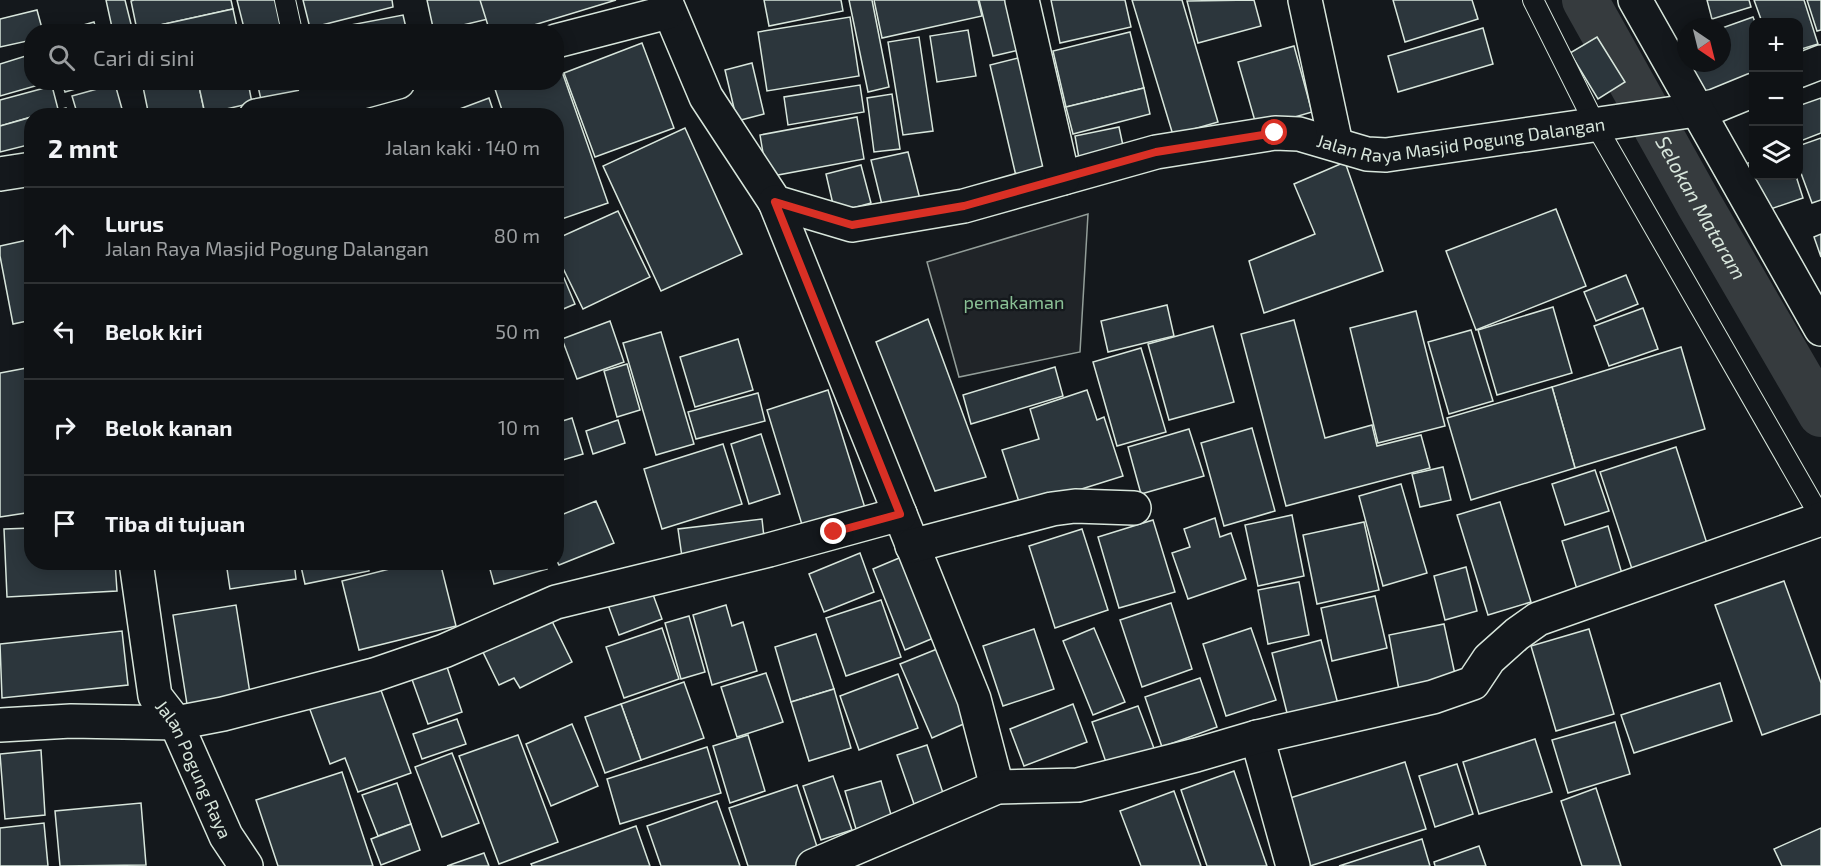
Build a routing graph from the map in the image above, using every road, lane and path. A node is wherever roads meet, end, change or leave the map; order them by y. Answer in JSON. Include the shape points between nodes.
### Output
{"nodes":[{"id":1,"x":285,"y":0,"type":"edge"},
{"id":2,"x":1022,"y":0,"type":"edge"},
{"id":3,"x":1305,"y":0,"type":"edge"},
{"id":4,"x":1533,"y":0,"type":"edge"},
{"id":5,"x":1635,"y":0,"type":"edge"},
{"id":6,"x":667,"y":6,"type":"edge"},
{"id":7,"x":290,"y":24,"type":"edge"},
{"id":8,"x":564,"y":38,"type":"edge"},
{"id":9,"x":1821,"y":62,"type":"edge"},
{"id":10,"x":1803,"y":69,"type":"edge"},
{"id":11,"x":339,"y":90,"type":"edge"},
{"id":12,"x":1749,"y":92,"type":"edge"},
{"id":13,"x":310,"y":94,"type":"edge"},
{"id":14,"x":276,"y":108,"type":"edge"},
{"id":15,"x":1685,"y":112,"type":"junction"},
{"id":16,"x":1607,"y":122,"type":"junction"},
{"id":17,"x":1336,"y":144,"type":"junction"},
{"id":18,"x":24,"y":170,"type":"edge"},
{"id":19,"x":0,"y":174,"type":"edge"},
{"id":20,"x":1062,"y":178,"type":"junction"},
{"id":21,"x":775,"y":202,"type":"junction"},
{"id":22,"x":1821,"y":329,"type":"edge"},
{"id":23,"x":1134,"y":508,"type":"dead end"},
{"id":24,"x":900,"y":514,"type":"junction"},
{"id":25,"x":1821,"y":519,"type":"edge"},
{"id":26,"x":912,"y":546,"type":"junction"},
{"id":27,"x":137,"y":570,"type":"edge"},
{"id":28,"x":176,"y":723,"type":"junction"},
{"id":29,"x":0,"y":724,"type":"edge"},
{"id":30,"x":1257,"y":737,"type":"junction"},
{"id":31,"x":997,"y":787,"type":"junction"},
{"id":32,"x":246,"y":866,"type":"edge"},
{"id":33,"x":813,"y":866,"type":"edge"},
{"id":34,"x":1293,"y":866,"type":"edge"}],
"edges":[{"from":1,"to":7,"type":"lane"},
{"from":2,"to":20,"type":"street"},
{"from":3,"to":17,"type":"street"},
{"from":4,"to":16,"type":"lane"},
{"from":5,"to":15,"type":"street"},
{"from":6,"to":8,"type":"street"},
{"from":6,"to":21,"type":"street","via":[[706,97]]},
{"from":9,"to":10,"type":"street"},
{"from":11,"to":13,"type":"street"},
{"from":12,"to":15,"type":"street","name":"Jalan Raya Masjid Pogung Dalangan","via":[[1715,106]]},
{"from":13,"to":14,"type":"street"},
{"from":15,"to":16,"type":"street","name":"Jalan Raya Masjid Pogung Dalangan"},
{"from":15,"to":22,"type":"street"},
{"from":16,"to":17,"type":"street","name":"Jalan Raya Masjid Pogung Dalangan","via":[[1386,155],[1367,154]]},
{"from":16,"to":25,"type":"lane"},
{"from":17,"to":20,"type":"street","name":"Jalan Raya Masjid Pogung Dalangan","via":[[1299,134],[1275,133],[1156,152]]},
{"from":18,"to":19,"type":"street"},
{"from":20,"to":21,"type":"street","name":"Jalan Raya Masjid Pogung Dalangan","via":[[964,206],[852,225]]},
{"from":21,"to":24,"type":"street"},
{"from":23,"to":26,"type":"street","via":[[1052,509]]},
{"from":24,"to":26,"type":"street"},
{"from":24,"to":28,"type":"street","via":[[556,602],[444,651],[374,675]]},
{"from":25,"to":30,"type":"street","via":[[1538,619],[1489,659],[1473,683],[1432,697]]},
{"from":26,"to":31,"type":"street","via":[[974,699]]},
{"from":27,"to":28,"type":"street","name":"Jalan Pogung Raya","via":[[155,696]]},
{"from":28,"to":29,"type":"street"},
{"from":28,"to":32,"type":"street","name":"Jalan Pogung Raya","via":[[226,836]]},
{"from":30,"to":31,"type":"street","via":[[1078,785]]},
{"from":30,"to":34,"type":"street"},
{"from":31,"to":33,"type":"street"}]}
